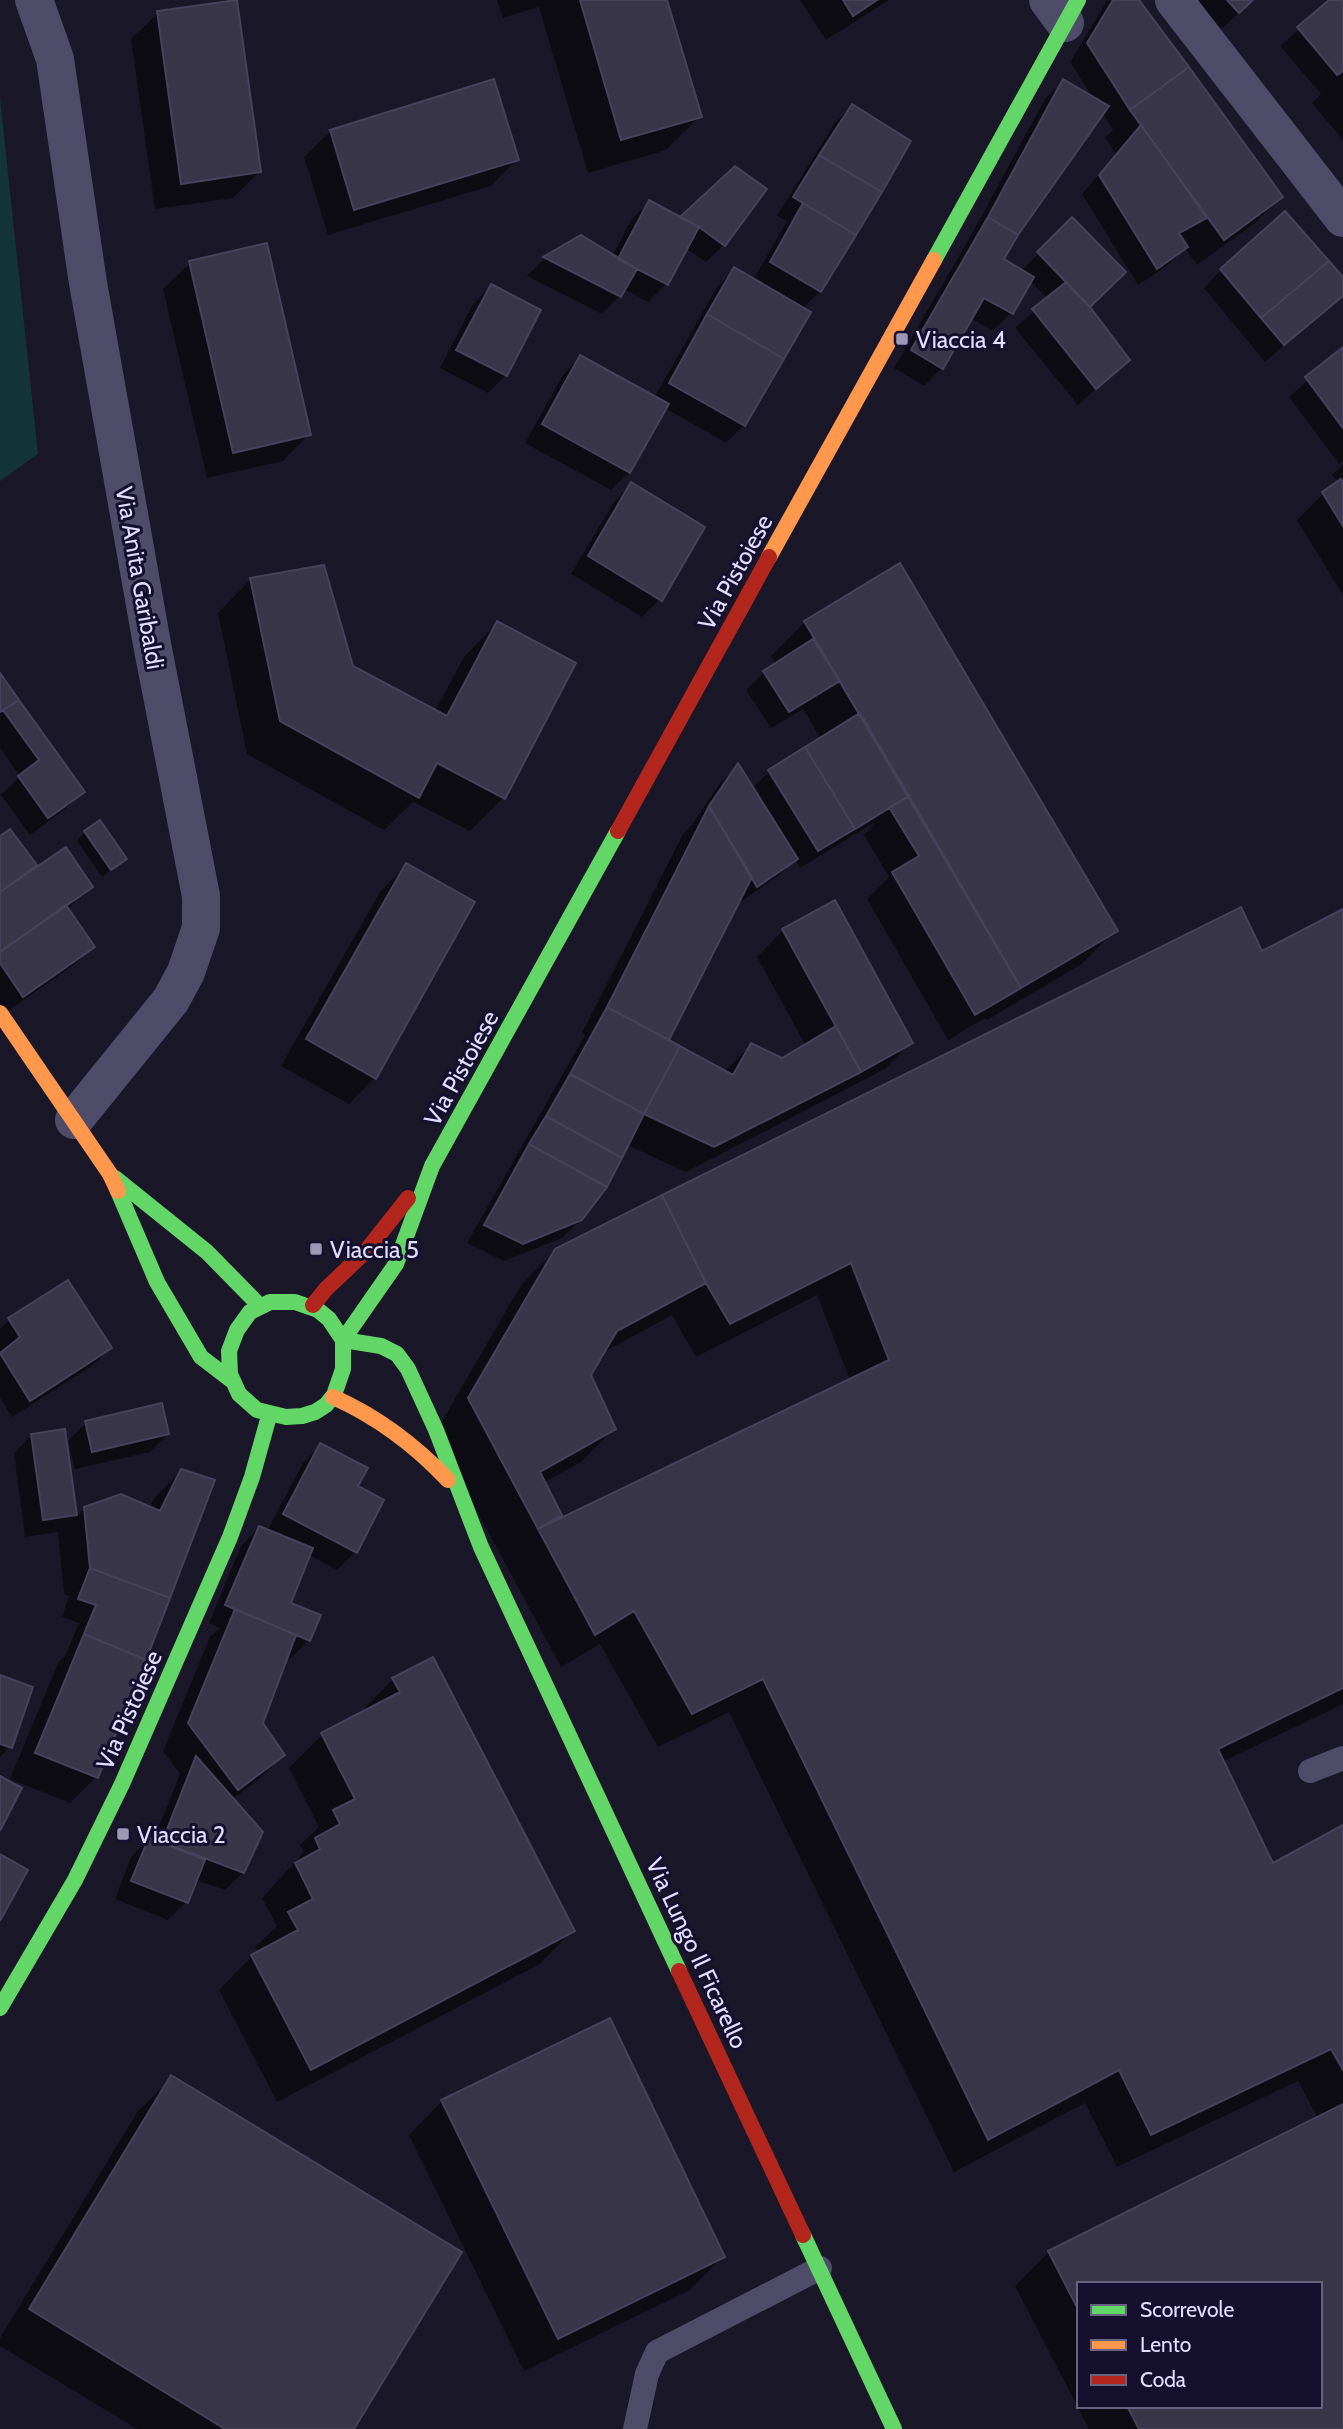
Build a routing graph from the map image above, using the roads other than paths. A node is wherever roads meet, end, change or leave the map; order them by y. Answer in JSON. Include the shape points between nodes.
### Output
{"nodes":[{"id":1,"x":34,"y":0,"type":"edge"},
{"id":2,"x":1174,"y":0,"type":"edge"},
{"id":3,"x":1064,"y":8,"type":"edge"},
{"id":4,"x":1343,"y":218,"type":"edge"},
{"id":5,"x":0,"y":1013,"type":"edge"},
{"id":6,"x":74,"y":1120,"type":"junction"},
{"id":7,"x":432,"y":1166,"type":"junction"},
{"id":8,"x":110,"y":1174,"type":"junction"},
{"id":9,"x":260,"y":1306,"type":"junction"},
{"id":10,"x":313,"y":1306,"type":"junction"},
{"id":11,"x":344,"y":1340,"type":"junction"},
{"id":12,"x":231,"y":1380,"type":"junction"},
{"id":13,"x":333,"y":1397,"type":"junction"},
{"id":14,"x":269,"y":1416,"type":"junction"},
{"id":15,"x":461,"y":1495,"type":"junction"},
{"id":16,"x":1343,"y":1758,"type":"edge"},
{"id":17,"x":1310,"y":1771,"type":"dead end"},
{"id":18,"x":0,"y":2008,"type":"edge"},
{"id":19,"x":820,"y":2268,"type":"junction"},
{"id":20,"x":635,"y":2429,"type":"edge"},
{"id":21,"x":894,"y":2429,"type":"edge"}],
"edges":[{"from":1,"to":6,"type":"street","name":"Via Anita Garibaldi","via":[[55,60],[88,283],[201,895],[201,928],[171,1000]]},
{"from":2,"to":4,"type":"street"},
{"from":3,"to":7,"type":"main road","name":"Via Pistoiese"},
{"from":5,"to":6,"type":"main road"},
{"from":6,"to":8,"type":"main road"},
{"from":7,"to":10,"type":"main road","name":"Via Pistoiese","via":[[368,1250]]},
{"from":7,"to":11,"type":"main road","name":"Via Pistoiese","via":[[396,1264]]},
{"from":8,"to":9,"type":"main road","via":[[207,1252]]},
{"from":8,"to":12,"type":"main road","via":[[157,1282],[195,1347]]},
{"from":9,"to":10,"type":"main road","via":[[285,1300]]},
{"from":9,"to":12,"type":"main road","via":[[244,1318],[230,1340]]},
{"from":10,"to":11,"type":"main road","via":[[332,1321]]},
{"from":11,"to":13,"type":"main road","via":[[343,1379]]},
{"from":11,"to":15,"type":"main road","name":"Via Lungo Il Ficarello","via":[[381,1346],[397,1354],[436,1430]]},
{"from":12,"to":14,"type":"main road","via":[[252,1408]]},
{"from":13,"to":14,"type":"main road","via":[[317,1411],[298,1418]]},
{"from":13,"to":15,"type":"main road","name":"Via Lungo Il Ficarello","via":[[405,1437]]},
{"from":14,"to":18,"type":"main road","name":"Via Pistoiese","via":[[244,1502],[120,1787],[85,1862]]},
{"from":15,"to":19,"type":"main road","name":"Via Lungo Il Ficarello","via":[[481,1547]]},
{"from":16,"to":17,"type":"lane"},
{"from":19,"to":20,"type":"lane","via":[[657,2352]]},
{"from":19,"to":21,"type":"main road","name":"Via Lungo Il Ficarello"}]}
